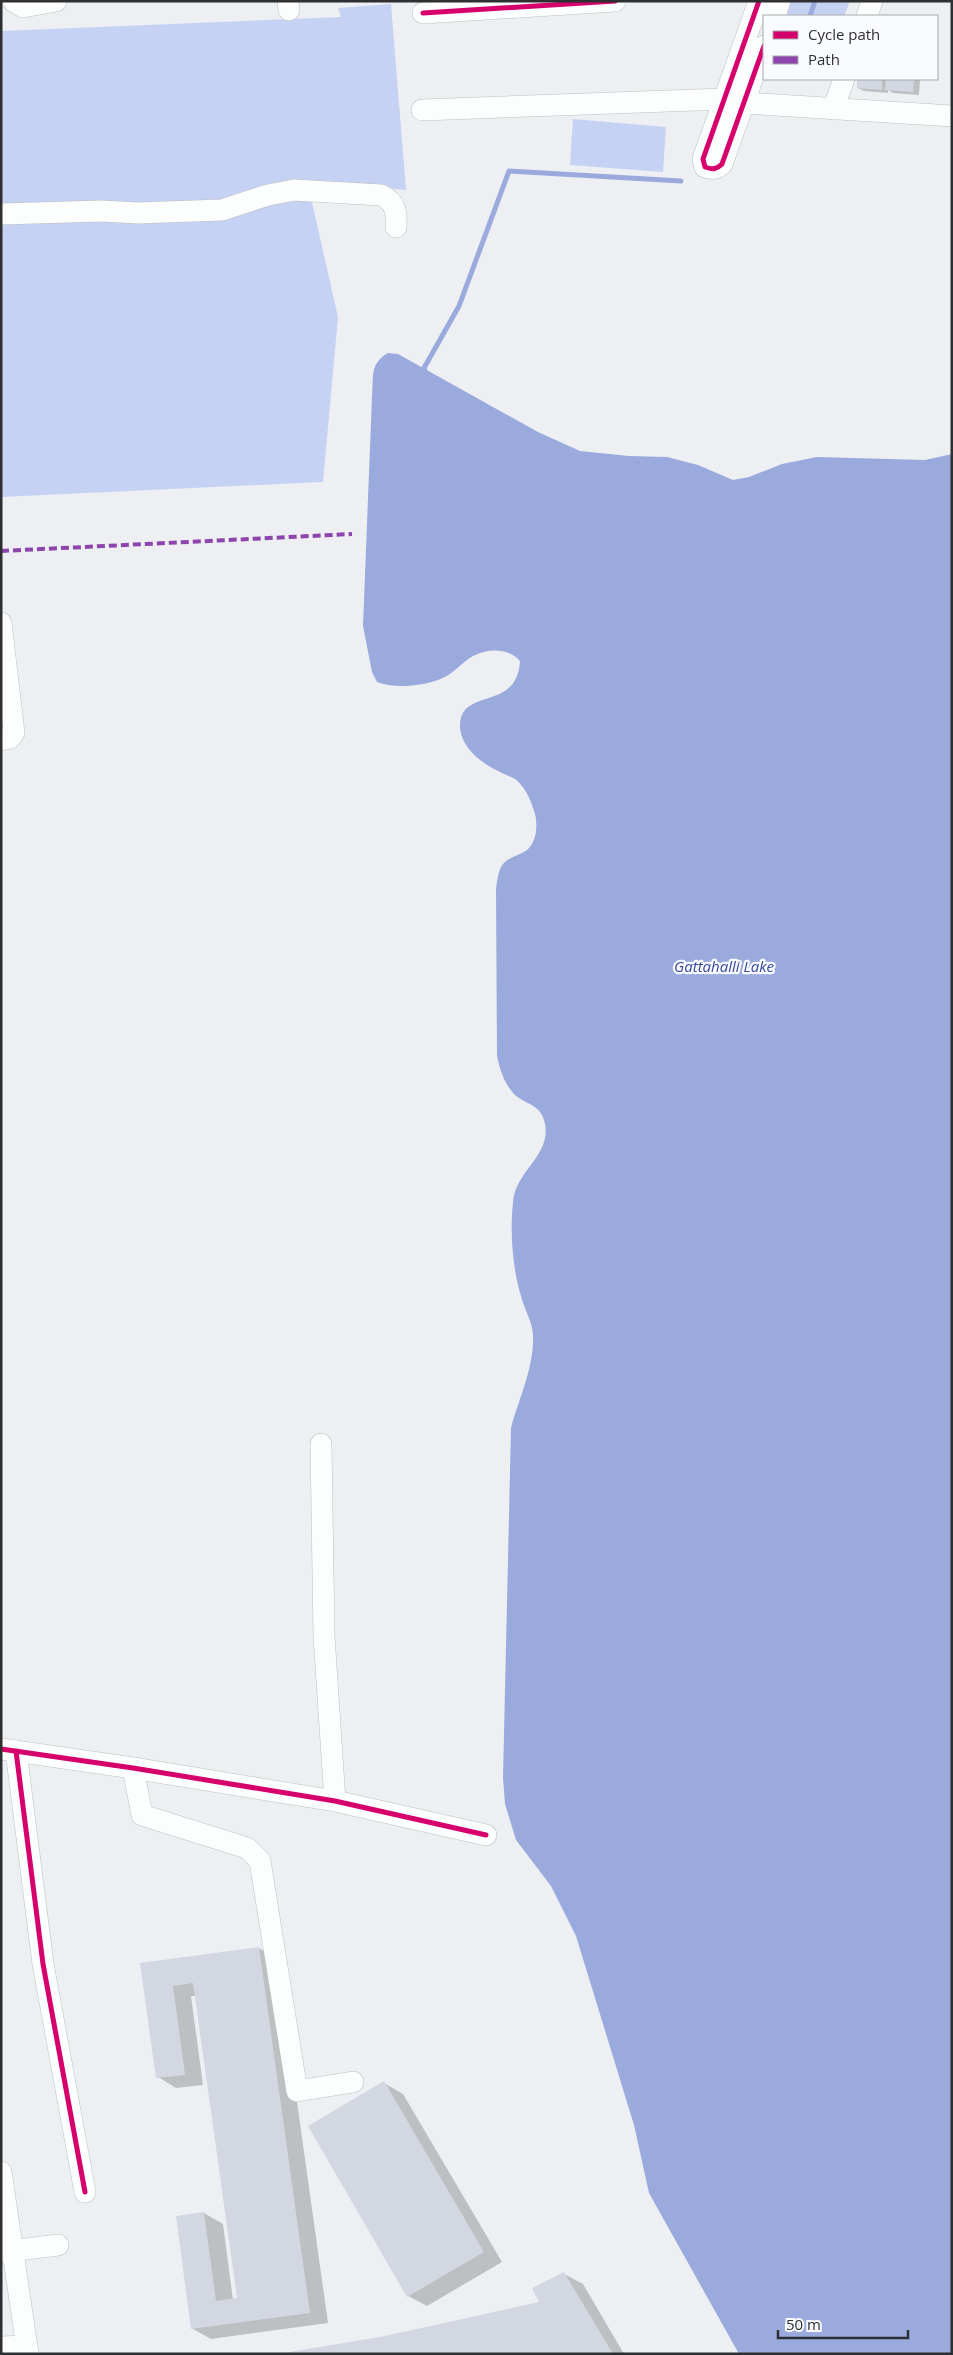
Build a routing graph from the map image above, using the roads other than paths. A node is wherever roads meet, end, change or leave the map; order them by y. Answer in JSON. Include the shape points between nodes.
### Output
{"nodes":[{"id":1,"x":13,"y":1,"type":"edge"},
{"id":2,"x":56,"y":1,"type":"edge"},
{"id":3,"x":615,"y":1,"type":"edge"},
{"id":4,"x":759,"y":1,"type":"edge"},
{"id":5,"x":780,"y":1,"type":"edge"},
{"id":6,"x":872,"y":1,"type":"edge"},
{"id":7,"x":423,"y":13,"type":"dead end"},
{"id":8,"x":775,"y":15,"type":"edge"},
{"id":9,"x":867,"y":15,"type":"edge"},
{"id":10,"x":763,"y":49,"type":"edge"},
{"id":11,"x":844,"y":80,"type":"edge"},
{"id":12,"x":724,"y":99,"type":"junction"},
{"id":13,"x":744,"y":103,"type":"junction"},
{"id":14,"x":833,"y":109,"type":"junction"},
{"id":15,"x":422,"y":110,"type":"dead end"},
{"id":16,"x":952,"y":116,"type":"edge"},
{"id":17,"x":1,"y":214,"type":"edge"},
{"id":18,"x":396,"y":227,"type":"dead end"},
{"id":19,"x":1,"y":623,"type":"edge"},
{"id":20,"x":1,"y":740,"type":"edge"},
{"id":21,"x":321,"y":1444,"type":"dead end"},
{"id":22,"x":9,"y":1750,"type":"edge"},
{"id":23,"x":133,"y":1768,"type":"junction"},
{"id":24,"x":335,"y":1801,"type":"junction"},
{"id":25,"x":486,"y":1835,"type":"dead end"},
{"id":26,"x":353,"y":2082,"type":"dead end"},
{"id":27,"x":1,"y":2172,"type":"edge"},
{"id":28,"x":85,"y":2192,"type":"dead end"},
{"id":29,"x":58,"y":2245,"type":"dead end"},
{"id":30,"x":7,"y":2252,"type":"edge"},
{"id":31,"x":1,"y":2347,"type":"edge"},
{"id":32,"x":28,"y":2350,"type":"edge"}],
"edges":[{"from":1,"to":2,"type":"street","via":[[23,7]]},
{"from":3,"to":7,"type":"street"},
{"from":4,"to":12,"type":"street"},
{"from":5,"to":8,"type":"street"},
{"from":6,"to":9,"type":"street"},
{"from":10,"to":13,"type":"street"},
{"from":11,"to":14,"type":"street"},
{"from":12,"to":13,"type":"street","via":[[703,159],[705,167],[710,170],[722,164]]},
{"from":12,"to":15,"type":"street"},
{"from":13,"to":14,"type":"street"},
{"from":14,"to":16,"type":"street"},
{"from":17,"to":18,"type":"street","via":[[222,210],[268,194],[294,190],[381,195],[389,198],[397,211]]},
{"from":19,"to":20,"type":"street","via":[[14,734]]},
{"from":21,"to":24,"type":"street","via":[[324,1636]]},
{"from":22,"to":23,"type":"street"},
{"from":22,"to":28,"type":"street","via":[[43,1964]]},
{"from":23,"to":24,"type":"street"},
{"from":23,"to":26,"type":"street","via":[[142,1815],[247,1848],[260,1861],[297,2091]]},
{"from":24,"to":25,"type":"street"},
{"from":27,"to":30,"type":"street"},
{"from":29,"to":30,"type":"street"},
{"from":30,"to":32,"type":"street"},
{"from":31,"to":32,"type":"street"}]}
